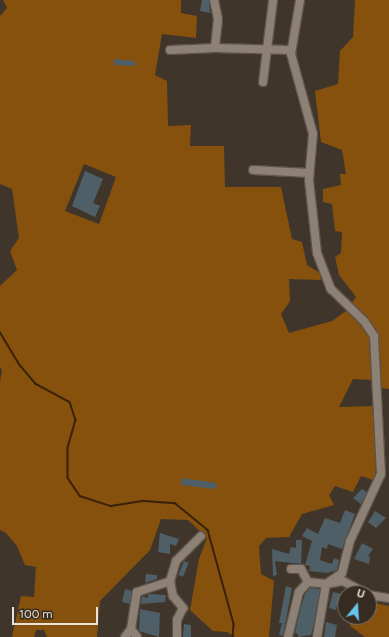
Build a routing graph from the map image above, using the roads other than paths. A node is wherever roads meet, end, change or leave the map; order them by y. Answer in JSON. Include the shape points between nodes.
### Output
{"nodes":[{"id":1,"x":214,"y":0,"type":"edge"},
{"id":2,"x":274,"y":0,"type":"edge"},
{"id":3,"x":300,"y":0,"type":"edge"},
{"id":4,"x":215,"y":48,"type":"junction"},
{"id":5,"x":170,"y":50,"type":"dead end"},
{"id":6,"x":268,"y":50,"type":"junction"},
{"id":7,"x":291,"y":50,"type":"junction"},
{"id":8,"x":263,"y":82,"type":"dead end"},
{"id":9,"x":253,"y":170,"type":"dead end"},
{"id":10,"x":309,"y":173,"type":"junction"},
{"id":11,"x":201,"y":536,"type":"dead end"},
{"id":12,"x":291,"y":568,"type":"dead end"},
{"id":13,"x":170,"y":581,"type":"junction"},
{"id":14,"x":308,"y":582,"type":"junction"},
{"id":15,"x":326,"y":584,"type":"junction"},
{"id":16,"x":350,"y":585,"type":"edge"},
{"id":17,"x":377,"y":596,"type":"edge"},
{"id":18,"x":389,"y":598,"type":"edge"},
{"id":19,"x":131,"y":629,"type":"junction"},
{"id":20,"x":125,"y":637,"type":"edge"},
{"id":21,"x":136,"y":637,"type":"edge"},
{"id":22,"x":177,"y":637,"type":"edge"},
{"id":23,"x":288,"y":637,"type":"edge"},
{"id":24,"x":317,"y":637,"type":"edge"}],
"edges":[{"from":1,"to":4,"type":"street","via":[[218,19]]},
{"from":2,"to":6,"type":"street"},
{"from":3,"to":7,"type":"street"},
{"from":4,"to":5,"type":"street"},
{"from":4,"to":6,"type":"street"},
{"from":6,"to":7,"type":"street"},
{"from":6,"to":8,"type":"street"},
{"from":7,"to":10,"type":"street","via":[[313,134]]},
{"from":9,"to":10,"type":"street"},
{"from":10,"to":15,"type":"street","via":[[319,262],[331,288],[371,329],[377,358],[381,474],[350,541],[342,573]]},
{"from":11,"to":13,"type":"street","via":[[176,561]]},
{"from":12,"to":14,"type":"street","via":[[301,569]]},
{"from":13,"to":19,"type":"street","via":[[137,592]]},
{"from":13,"to":22,"type":"street","via":[[174,596],[183,608],[176,620]]},
{"from":14,"to":15,"type":"street"},
{"from":14,"to":23,"type":"street","via":[[299,592]]},
{"from":15,"to":16,"type":"street","via":[[342,581]]},
{"from":15,"to":24,"type":"street"},
{"from":17,"to":18,"type":"street"},
{"from":19,"to":20,"type":"street"},
{"from":19,"to":21,"type":"street"}]}
